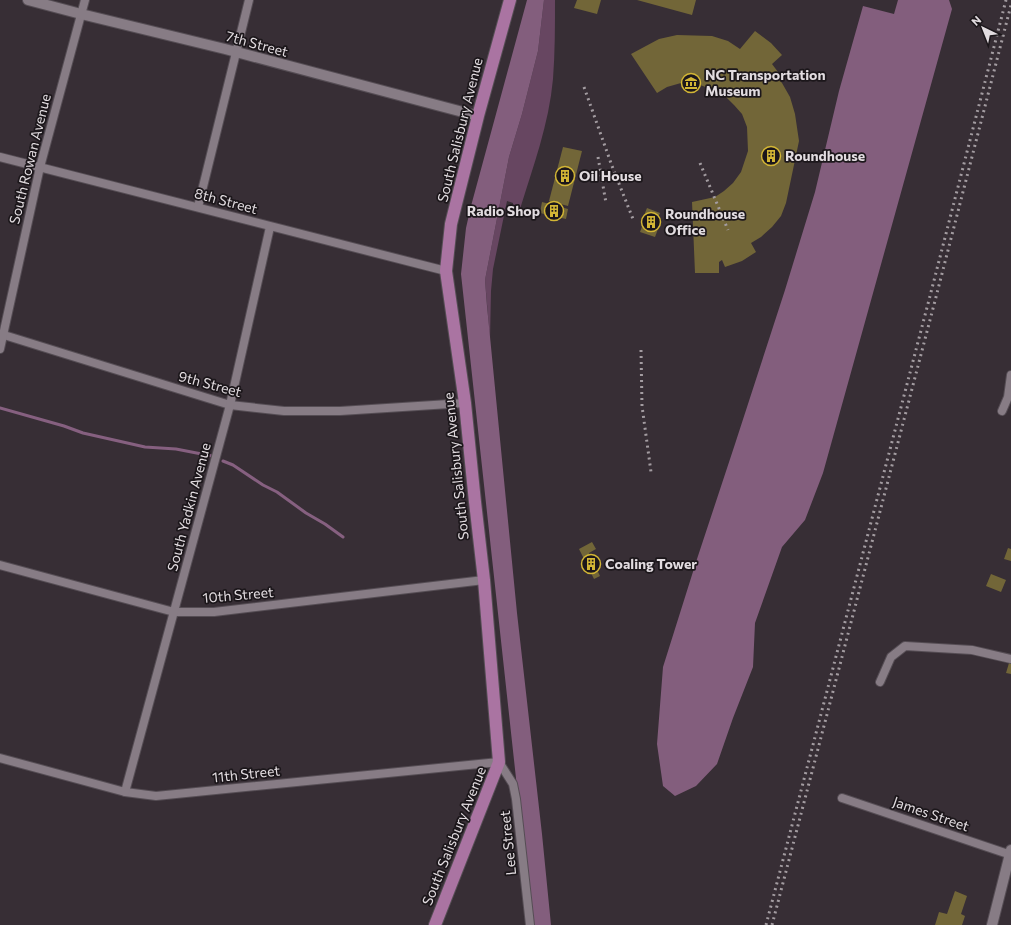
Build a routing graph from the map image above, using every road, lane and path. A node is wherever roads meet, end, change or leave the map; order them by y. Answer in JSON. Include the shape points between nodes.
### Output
{"nodes":[{"id":1,"x":28,"y":0,"type":"edge"},
{"id":2,"x":85,"y":0,"type":"edge"},
{"id":3,"x":249,"y":0,"type":"edge"},
{"id":4,"x":510,"y":0,"type":"edge"},
{"id":5,"x":81,"y":14,"type":"junction"},
{"id":6,"x":235,"y":53,"type":"junction"},
{"id":7,"x":478,"y":116,"type":"junction"},
{"id":8,"x":0,"y":157,"type":"edge"},
{"id":9,"x":40,"y":167,"type":"junction"},
{"id":10,"x":198,"y":207,"type":"junction"},
{"id":11,"x":270,"y":227,"type":"junction"},
{"id":12,"x":446,"y":272,"type":"junction"},
{"id":13,"x":4,"y":335,"type":"junction"},
{"id":14,"x":0,"y":349,"type":"edge"},
{"id":15,"x":1011,"y":375,"type":"edge"},
{"id":16,"x":1010,"y":397,"type":"edge"},
{"id":17,"x":465,"y":403,"type":"junction"},
{"id":18,"x":230,"y":405,"type":"junction"},
{"id":19,"x":1002,"y":411,"type":"dead end"},
{"id":20,"x":0,"y":565,"type":"edge"},
{"id":21,"x":484,"y":580,"type":"junction"},
{"id":22,"x":174,"y":612,"type":"junction"},
{"id":23,"x":1011,"y":659,"type":"edge"},
{"id":24,"x":880,"y":682,"type":"dead end"},
{"id":25,"x":0,"y":758,"type":"edge"},
{"id":26,"x":500,"y":762,"type":"junction"},
{"id":27,"x":125,"y":792,"type":"junction"},
{"id":28,"x":842,"y":798,"type":"dead end"},
{"id":29,"x":1011,"y":853,"type":"edge"},
{"id":30,"x":435,"y":925,"type":"edge"},
{"id":31,"x":530,"y":925,"type":"edge"},
{"id":32,"x":992,"y":925,"type":"edge"}],
"edges":[{"from":1,"to":5,"type":"street","name":"7th Street"},
{"from":2,"to":5,"type":"street","name":"South Rowan Avenue"},
{"from":3,"to":6,"type":"street"},
{"from":4,"to":7,"type":"main road","name":"South Salisbury Avenue"},
{"from":5,"to":6,"type":"street","name":"7th Street"},
{"from":5,"to":9,"type":"street","name":"South Rowan Avenue"},
{"from":6,"to":7,"type":"street","name":"7th Street"},
{"from":6,"to":10,"type":"street"},
{"from":7,"to":12,"type":"main road","name":"South Salisbury Avenue","via":[[451,224]]},
{"from":8,"to":9,"type":"street","name":"8th Street"},
{"from":9,"to":10,"type":"street","name":"8th Street"},
{"from":9,"to":13,"type":"street","name":"South Rowan Avenue"},
{"from":10,"to":11,"type":"street","name":"8th Street"},
{"from":11,"to":12,"type":"street","name":"8th Street"},
{"from":11,"to":18,"type":"street","name":"South Yadkin Avenue"},
{"from":12,"to":17,"type":"main road","name":"South Salisbury Avenue"},
{"from":13,"to":14,"type":"street","name":"South Rowan Avenue"},
{"from":13,"to":18,"type":"street","name":"9th Street"},
{"from":15,"to":16,"type":"street"},
{"from":16,"to":19,"type":"street"},
{"from":17,"to":18,"type":"street","name":"9th Street","via":[[340,411],[284,411]]},
{"from":17,"to":21,"type":"main road","name":"South Salisbury Avenue"},
{"from":18,"to":22,"type":"street","name":"South Yadkin Avenue"},
{"from":20,"to":22,"type":"street","name":"10th Street"},
{"from":21,"to":22,"type":"street","name":"10th Street","via":[[214,612]]},
{"from":21,"to":26,"type":"main road","name":"South Salisbury Avenue"},
{"from":22,"to":27,"type":"street","name":"South Yadkin Avenue"},
{"from":23,"to":24,"type":"street","via":[[972,650],[905,646],[891,657]]},
{"from":25,"to":27,"type":"street","name":"11th Street"},
{"from":26,"to":27,"type":"street","name":"11th Street","via":[[156,796]]},
{"from":26,"to":30,"type":"main road","name":"South Salisbury Avenue"},
{"from":26,"to":31,"type":"street","name":"Lee Street","via":[[513,784],[516,799]]},
{"from":28,"to":29,"type":"street","name":"James Street"},
{"from":29,"to":32,"type":"street"}]}
